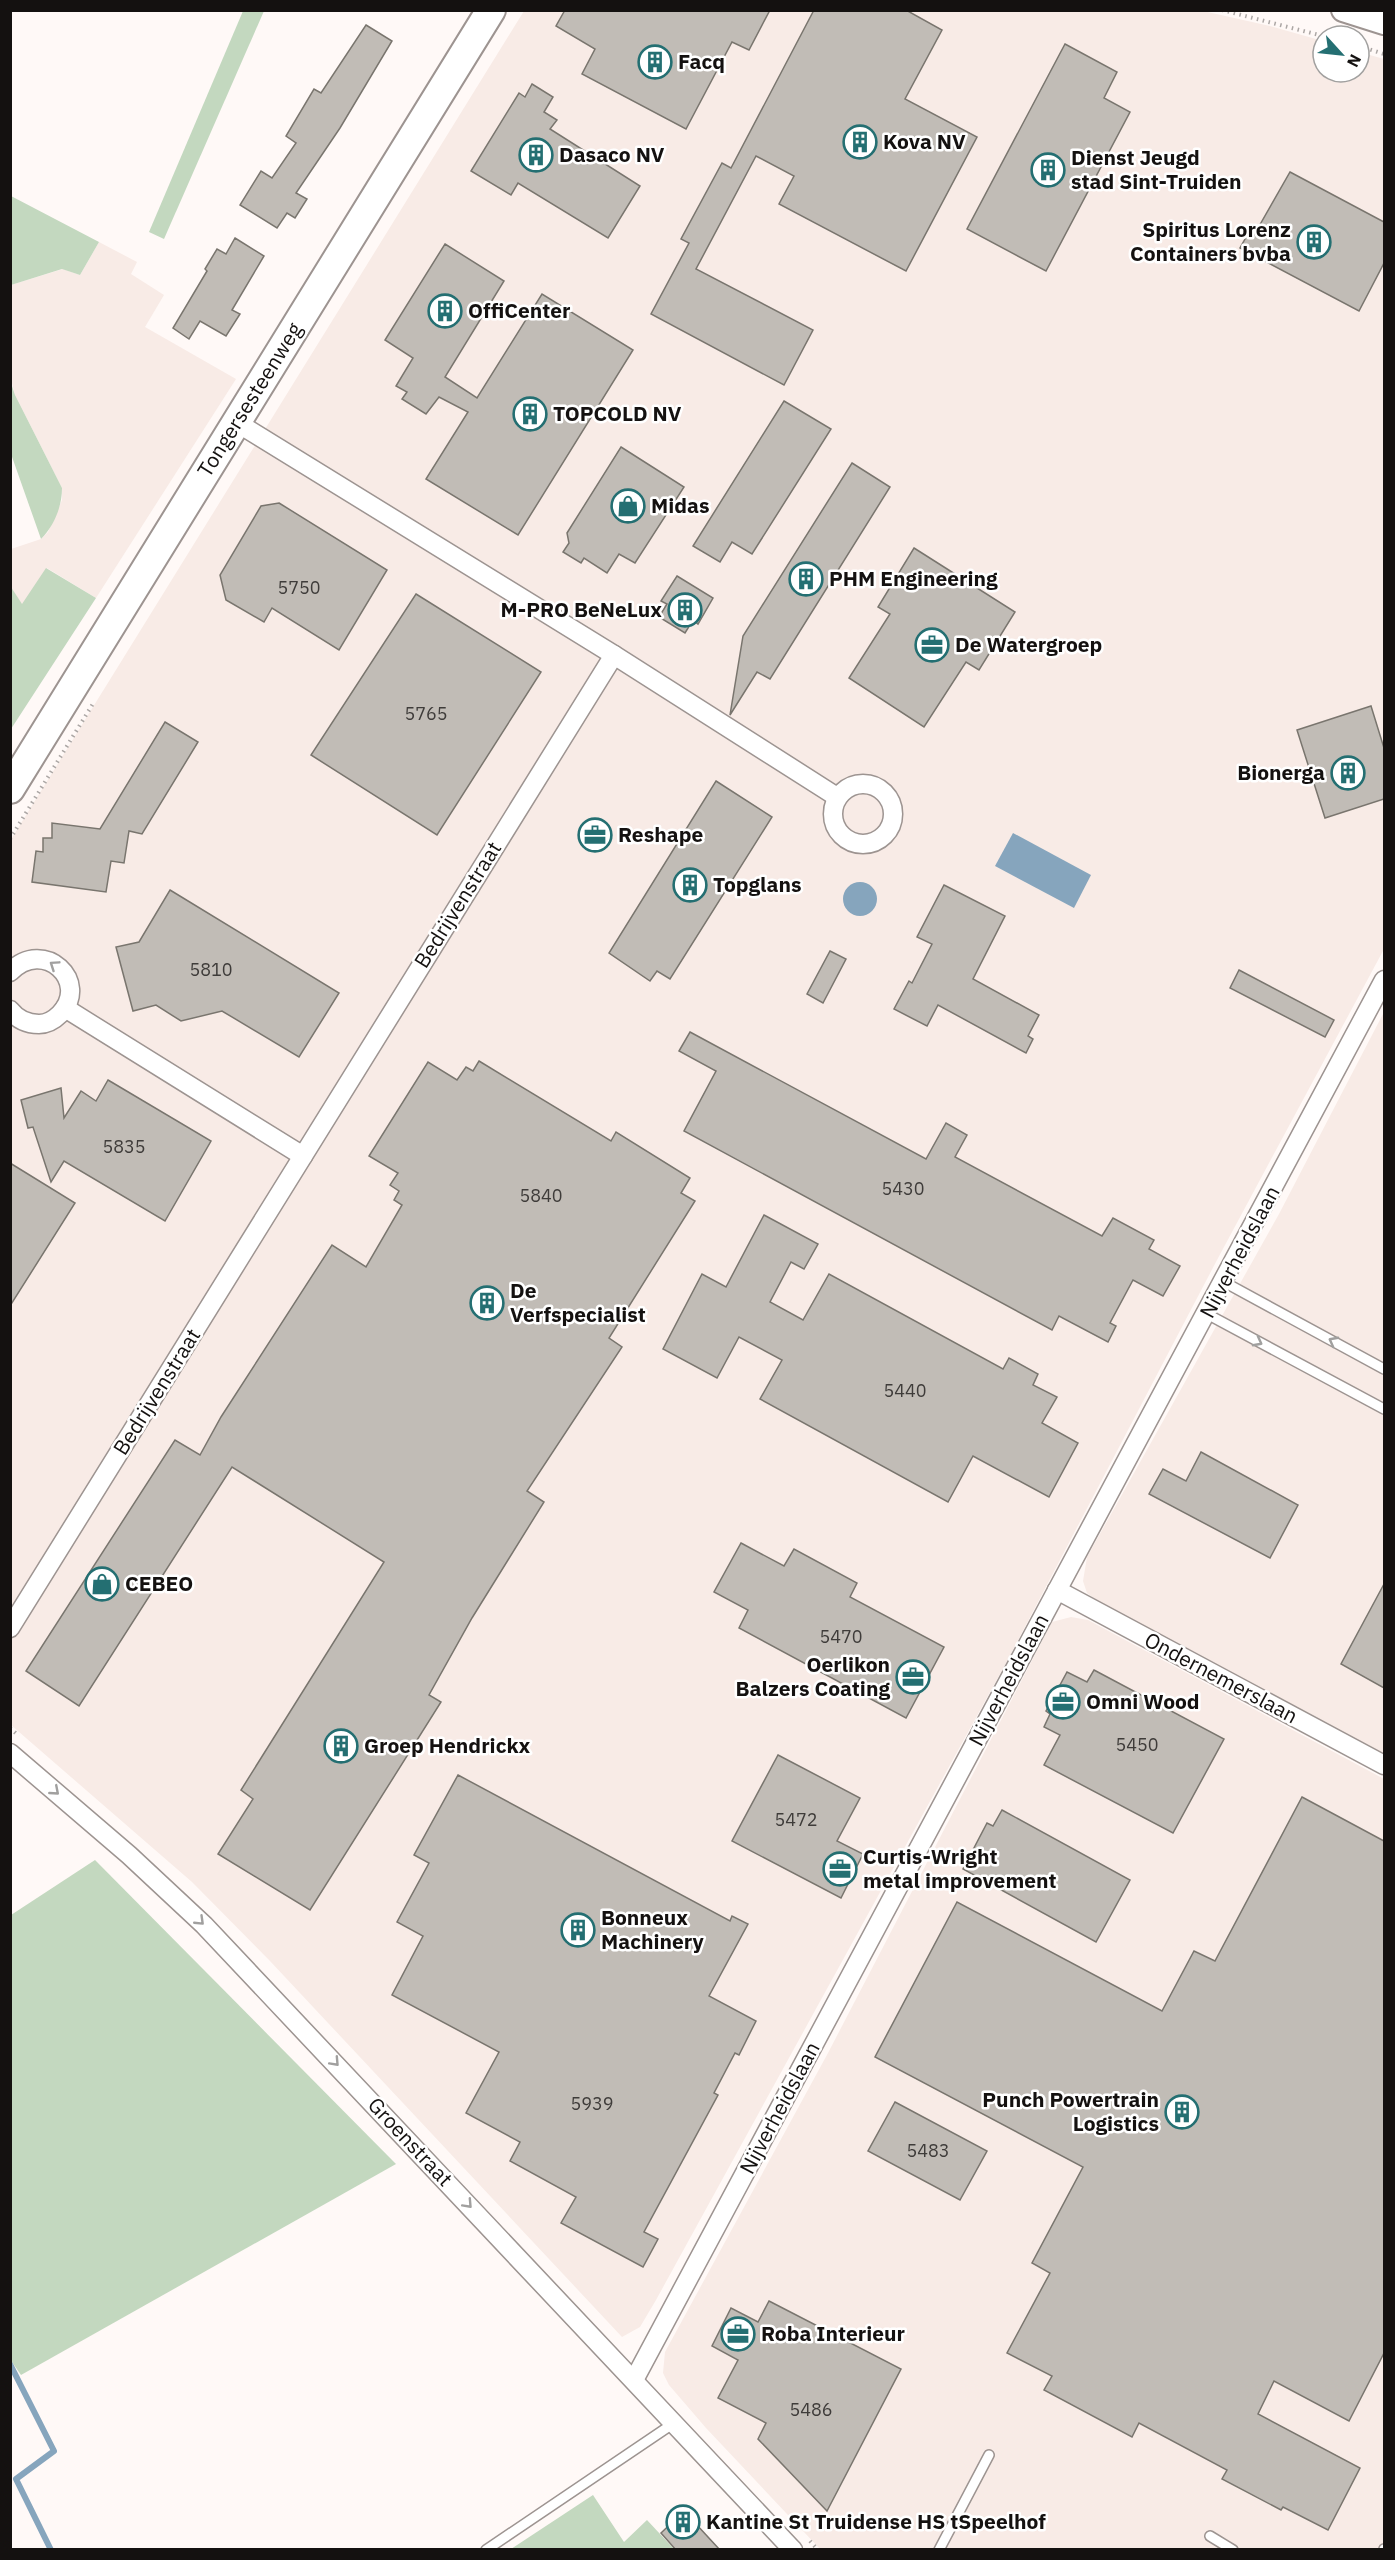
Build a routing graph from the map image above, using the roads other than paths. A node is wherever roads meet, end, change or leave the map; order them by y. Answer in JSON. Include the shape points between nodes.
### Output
{"nodes":[{"id":1,"x":491,"y":10,"type":"edge"},
{"id":2,"x":1342,"y":10,"type":"edge"},
{"id":3,"x":1384,"y":22,"type":"edge"},
{"id":4,"x":237,"y":422,"type":"junction"},
{"id":5,"x":614,"y":656,"type":"junction"},
{"id":6,"x":10,"y":789,"type":"edge"},
{"id":7,"x":837,"y":797,"type":"dead end"},
{"id":8,"x":10,"y":972,"type":"edge"},
{"id":9,"x":1384,"y":980,"type":"edge"},
{"id":10,"x":65,"y":1008,"type":"junction"},
{"id":11,"x":10,"y":1010,"type":"edge"},
{"id":12,"x":303,"y":1156,"type":"junction"},
{"id":13,"x":1224,"y":1282,"type":"junction"},
{"id":14,"x":1207,"y":1314,"type":"junction"},
{"id":15,"x":1384,"y":1369,"type":"edge"},
{"id":16,"x":1384,"y":1409,"type":"edge"},
{"id":17,"x":1057,"y":1590,"type":"junction"},
{"id":18,"x":10,"y":1628,"type":"edge"},
{"id":19,"x":10,"y":1753,"type":"edge"},
{"id":20,"x":1384,"y":1766,"type":"edge"},
{"id":21,"x":634,"y":2380,"type":"junction"},
{"id":22,"x":674,"y":2423,"type":"junction"},
{"id":23,"x":989,"y":2455,"type":"dead end"},
{"id":24,"x":1210,"y":2536,"type":"dead end"},
{"id":25,"x":486,"y":2550,"type":"edge"},
{"id":26,"x":793,"y":2550,"type":"edge"},
{"id":27,"x":939,"y":2550,"type":"edge"},
{"id":28,"x":1233,"y":2550,"type":"edge"}],
"edges":[{"from":1,"to":4,"type":"main road","name":"Tongersesteenweg"},
{"from":2,"to":3,"type":"street"},
{"from":4,"to":5,"type":"street"},
{"from":4,"to":6,"type":"main road","name":"Tongersesteenweg"},
{"from":5,"to":7,"type":"street"},
{"from":5,"to":12,"type":"street","name":"Bedrijvenstraat"},
{"from":10,"to":8,"type":"street","one_way":true,"via":[[70,994],[60,967],[33,958],[19,963]]},
{"from":9,"to":13,"type":"street","name":"Nijverheidslaan"},
{"from":10,"to":11,"type":"street","via":[[55,1019],[41,1024],[26,1023]]},
{"from":10,"to":12,"type":"street"},
{"from":12,"to":18,"type":"street","name":"Bedrijvenstraat"},
{"from":13,"to":14,"type":"street","name":"Nijverheidslaan"},
{"from":15,"to":13,"type":"lane","one_way":true},
{"from":14,"to":16,"type":"lane","one_way":true},
{"from":14,"to":17,"type":"street","name":"Nijverheidslaan"},
{"from":17,"to":20,"type":"street","name":"Ondernemerslaan"},
{"from":17,"to":21,"type":"street","name":"Nijverheidslaan"},
{"from":19,"to":21,"type":"street","name":"Groenstraat","one_way":true,"via":[[204,1924]]},
{"from":21,"to":22,"type":"street","name":"Groenstraat"},
{"from":22,"to":25,"type":"lane"},
{"from":22,"to":26,"type":"street","name":"Groenstraat"},
{"from":23,"to":27,"type":"lane"},
{"from":24,"to":28,"type":"lane"}]}
